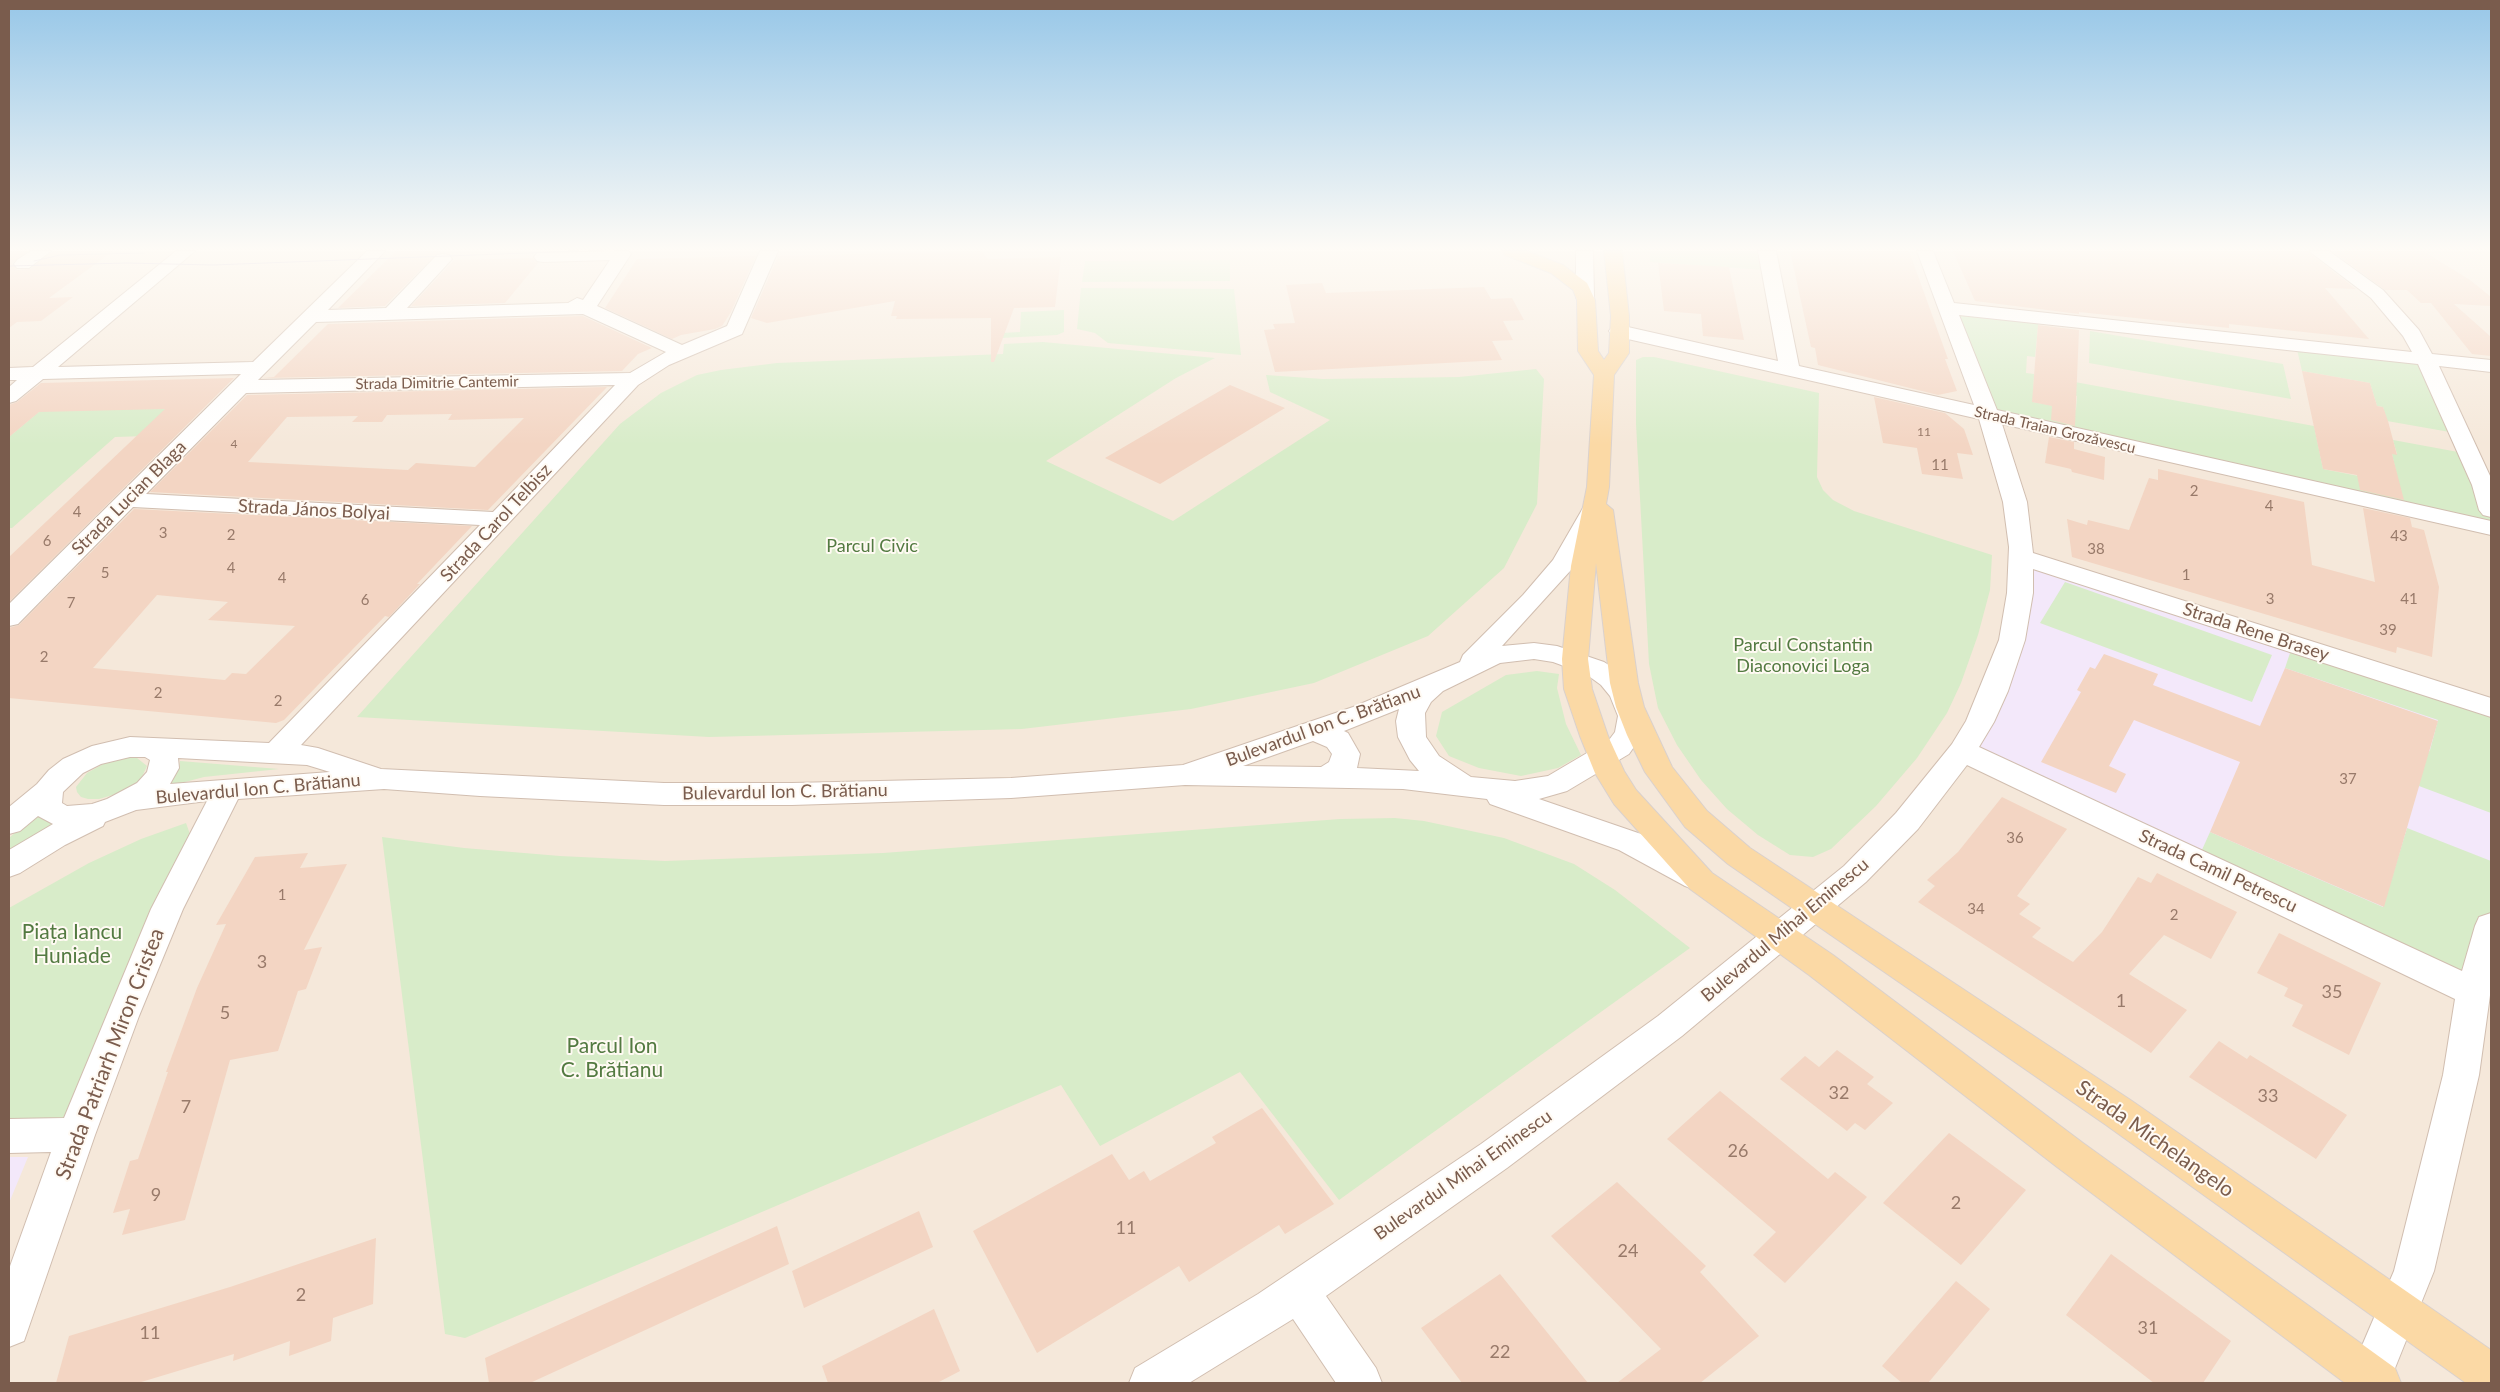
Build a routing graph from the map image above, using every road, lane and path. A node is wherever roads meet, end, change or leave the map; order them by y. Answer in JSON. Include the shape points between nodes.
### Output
{"nodes":[{"id":1,"x":107,"y":316,"type":"edge"},
{"id":2,"x":311,"y":316,"type":"edge"},
{"id":3,"x":603,"y":316,"type":"edge"},
{"id":4,"x":742,"y":316,"type":"edge"},
{"id":5,"x":1586,"y":316,"type":"edge"},
{"id":6,"x":1618,"y":316,"type":"edge"},
{"id":7,"x":1780,"y":316,"type":"edge"},
{"id":8,"x":1951,"y":316,"type":"edge"},
{"id":9,"x":2023,"y":316,"type":"edge"},
{"id":10,"x":2397,"y":316,"type":"edge"},
{"id":11,"x":1619,"y":331,"type":"junction"},
{"id":12,"x":681,"y":352,"type":"junction"},
{"id":13,"x":2426,"y":359,"type":"junction"},
{"id":14,"x":2491,"y":366,"type":"edge"},
{"id":15,"x":1790,"y":370,"type":"junction"},
{"id":16,"x":9,"y":374,"type":"edge"},
{"id":17,"x":1604,"y":375,"type":"junction"},
{"id":18,"x":33,"y":378,"type":"junction"},
{"id":19,"x":250,"y":378,"type":"junction"},
{"id":20,"x":634,"y":379,"type":"junction"},
{"id":21,"x":9,"y":397,"type":"edge"},
{"id":22,"x":1989,"y":415,"type":"junction"},
{"id":23,"x":1598,"y":487,"type":"junction"},
{"id":24,"x":127,"y":500,"type":"junction"},
{"id":25,"x":2491,"y":510,"type":"edge"},
{"id":26,"x":500,"y":519,"type":"junction"},
{"id":27,"x":2491,"y":528,"type":"edge"},
{"id":28,"x":2021,"y":557,"type":"junction"},
{"id":29,"x":9,"y":618,"type":"edge"},
{"id":30,"x":1575,"y":659,"type":"junction"},
{"id":31,"x":1459,"y":674,"type":"junction"},
{"id":32,"x":1630,"y":707,"type":"junction"},
{"id":33,"x":2491,"y":708,"type":"edge"},
{"id":34,"x":1314,"y":732,"type":"junction"},
{"id":35,"x":148,"y":747,"type":"junction"},
{"id":36,"x":1962,"y":751,"type":"junction"},
{"id":37,"x":277,"y":752,"type":"junction"},
{"id":38,"x":1602,"y":757,"type":"junction"},
{"id":39,"x":1185,"y":775,"type":"junction"},
{"id":40,"x":1326,"y":778,"type":"junction"},
{"id":41,"x":384,"y":779,"type":"junction"},
{"id":42,"x":1469,"y":786,"type":"junction"},
{"id":43,"x":228,"y":789,"type":"junction"},
{"id":44,"x":48,"y":792,"type":"junction"},
{"id":45,"x":132,"y":800,"type":"junction"},
{"id":46,"x":104,"y":812,"type":"junction"},
{"id":47,"x":9,"y":823,"type":"edge"},
{"id":48,"x":9,"y":865,"type":"edge"},
{"id":49,"x":1701,"y":881,"type":"junction"},
{"id":50,"x":1815,"y":908,"type":"junction"},
{"id":51,"x":2491,"y":926,"type":"edge"},
{"id":52,"x":1781,"y":937,"type":"junction"},
{"id":53,"x":2473,"y":992,"type":"junction"},
{"id":54,"x":76,"y":1135,"type":"junction"},
{"id":55,"x":9,"y":1136,"type":"edge"},
{"id":56,"x":1298,"y":1291,"type":"junction"},
{"id":57,"x":2398,"y":1310,"type":"junction"},
{"id":58,"x":9,"y":1326,"type":"edge"},
{"id":59,"x":2491,"y":1375,"type":"edge"},
{"id":60,"x":2373,"y":1381,"type":"edge"},
{"id":61,"x":1150,"y":1383,"type":"edge"},
{"id":62,"x":1361,"y":1383,"type":"edge"}],
"edges":[{"from":1,"to":18,"type":"street"},
{"from":2,"to":19,"type":"street","name":"Strada Lucian Blaga"},
{"from":3,"to":12,"type":"street"},
{"from":4,"to":12,"type":"street","name":"Strada Carol Telbisz","via":[[730,333]]},
{"from":5,"to":17,"type":"main road","via":[[1588,351]]},
{"from":6,"to":11,"type":"main road","name":"Bulevardul Ion C. Brătianu"},
{"from":7,"to":15,"type":"street"},
{"from":8,"to":22,"type":"street","name":"Bulevardul Mihai Eminescu"},
{"from":9,"to":13,"type":"street"},
{"from":10,"to":13,"type":"street"},
{"from":11,"to":15,"type":"street","name":"Strada Traian Grozăvescu"},
{"from":11,"to":17,"type":"main road","name":"Bulevardul Ion C. Brătianu","via":[[1618,353]]},
{"from":12,"to":20,"type":"street","name":"Strada Carol Telbisz","via":[[655,364]]},
{"from":13,"to":14,"type":"street"},
{"from":13,"to":25,"type":"street","via":[[2466,444]]},
{"from":15,"to":22,"type":"street","name":"Strada Traian Grozăvescu"},
{"from":16,"to":18,"type":"street","name":"Strada Dimitrie Cantemir"},
{"from":17,"to":23,"type":"main road","name":"Bulevardul Ion C. Brătianu"},
{"from":18,"to":19,"type":"street","name":"Strada Dimitrie Cantemir"},
{"from":18,"to":21,"type":"street"},
{"from":19,"to":20,"type":"street","name":"Strada Dimitrie Cantemir"},
{"from":19,"to":24,"type":"street","name":"Strada Lucian Blaga"},
{"from":20,"to":26,"type":"street","name":"Strada Carol Telbisz"},
{"from":22,"to":27,"type":"street","name":"Strada Traian Grozăvescu"},
{"from":22,"to":28,"type":"street","name":"Bulevardul Mihai Eminescu","via":[[2015,502]]},
{"from":23,"to":30,"type":"main road","name":"Bulevardul Ion C. Brătianu","via":[[1583,566]]},
{"from":23,"to":31,"type":"street","name":"Bulevardul Ion C. Brătianu","via":[[1579,539],[1562,565]]},
{"from":23,"to":32,"type":"main road","name":"Bulevardul Ion C. Brătianu"},
{"from":24,"to":26,"type":"street","name":"Strada János Bolyai"},
{"from":24,"to":29,"type":"street","name":"Strada Lucian Blaga"},
{"from":26,"to":37,"type":"street","name":"Strada Carol Telbisz"},
{"from":28,"to":33,"type":"street","name":"Strada Rene Brasey"},
{"from":28,"to":36,"type":"street","name":"Bulevardul Mihai Eminescu","via":[[2020,592],[2006,657],[1980,722]]},
{"from":30,"to":31,"type":"street","name":"Bulevardul Ion C. Brătianu","via":[[1541,651],[1513,652],[1492,656]]},
{"from":30,"to":32,"type":"street","name":"Bulevardul Ion C. Brătianu","via":[[1611,680]]},
{"from":30,"to":38,"type":"main road","name":"Bulevardul Ion C. Brătianu","via":[[1578,689]]},
{"from":31,"to":34,"type":"street","name":"Bulevardul Ion C. Brătianu"},
{"from":31,"to":42,"type":"street","via":[[1421,696],[1411,713],[1410,727],[1416,747],[1429,763],[1446,776]]},
{"from":32,"to":38,"type":"street","name":"Bulevardul Ion C. Brătianu","via":[[1632,720],[1626,741]]},
{"from":32,"to":50,"type":"main road","name":"Bulevardul Ion C. Brătianu","via":[[1660,772],[1696,818],[1739,856]]},
{"from":34,"to":39,"type":"street","name":"Bulevardul Ion C. Brătianu"},
{"from":34,"to":40,"type":"street","via":[[1328,734],[1338,740],[1346,754],[1342,768]]},
{"from":35,"to":37,"type":"street","name":"Bulevardul Ion C. Brătianu"},
{"from":35,"to":44,"type":"street","via":[[130,747],[92,756],[59,777]]},
{"from":35,"to":45,"type":"street","via":[[164,758],[164,768],[147,790]]},
{"from":36,"to":50,"type":"street","name":"Bulevardul Mihai Eminescu","via":[[1882,848]]},
{"from":36,"to":53,"type":"street","name":"Strada Camil Petrescu"},
{"from":37,"to":41,"type":"street","name":"Bulevardul Ion C. Brătianu","via":[[308,755]]},
{"from":38,"to":42,"type":"street","name":"Bulevardul Ion C. Brătianu","via":[[1564,781],[1542,789],[1506,792]]},
{"from":38,"to":49,"type":"main road","name":"Bulevardul Ion C. Brătianu","via":[[1625,797]]},
{"from":39,"to":40,"type":"street","name":"Bulevardul Ion C. Brătianu"},
{"from":39,"to":41,"type":"street","name":"Bulevardul Ion C. Brătianu","via":[[1011,788],[792,794],[664,794]]},
{"from":40,"to":42,"type":"street","name":"Bulevardul Ion C. Brătianu","via":[[1403,779]]},
{"from":41,"to":43,"type":"street","name":"Bulevardul Ion C. Brătianu"},
{"from":42,"to":49,"type":"street","name":"Bulevardul Ion C. Brătianu","via":[[1630,842]]},
{"from":43,"to":45,"type":"street","name":"Bulevardul Ion C. Brătianu"},
{"from":43,"to":54,"type":"street","name":"Strada Patriarh Miron Cristea","via":[[167,909]]},
{"from":44,"to":46,"type":"street","via":[[46,803],[58,815],[74,817]]},
{"from":44,"to":47,"type":"street"},
{"from":45,"to":46,"type":"street"},
{"from":46,"to":48,"type":"street","via":[[54,837]]},
{"from":49,"to":52,"type":"main road","name":"Bulevardul Ion C. Brătianu"},
{"from":50,"to":52,"type":"street","name":"Bulevardul Mihai Eminescu"},
{"from":50,"to":57,"type":"main road","name":"Strada Michelangelo","via":[[2119,1113]]},
{"from":51,"to":53,"type":"street"},
{"from":52,"to":56,"type":"street","name":"Bulevardul Mihai Eminescu","via":[[1670,1026],[1526,1132]]},
{"from":52,"to":60,"type":"main road"},
{"from":53,"to":57,"type":"street","via":[[2461,1075],[2414,1271]]},
{"from":54,"to":55,"type":"street"},
{"from":54,"to":58,"type":"street","name":"Strada Patriarh Miron Cristea"},
{"from":56,"to":61,"type":"street","name":"Bulevardul Mihai Eminescu"},
{"from":56,"to":62,"type":"street"},
{"from":57,"to":59,"type":"main road","name":"Strada Michelangelo"},
{"from":57,"to":60,"type":"street"}]}
